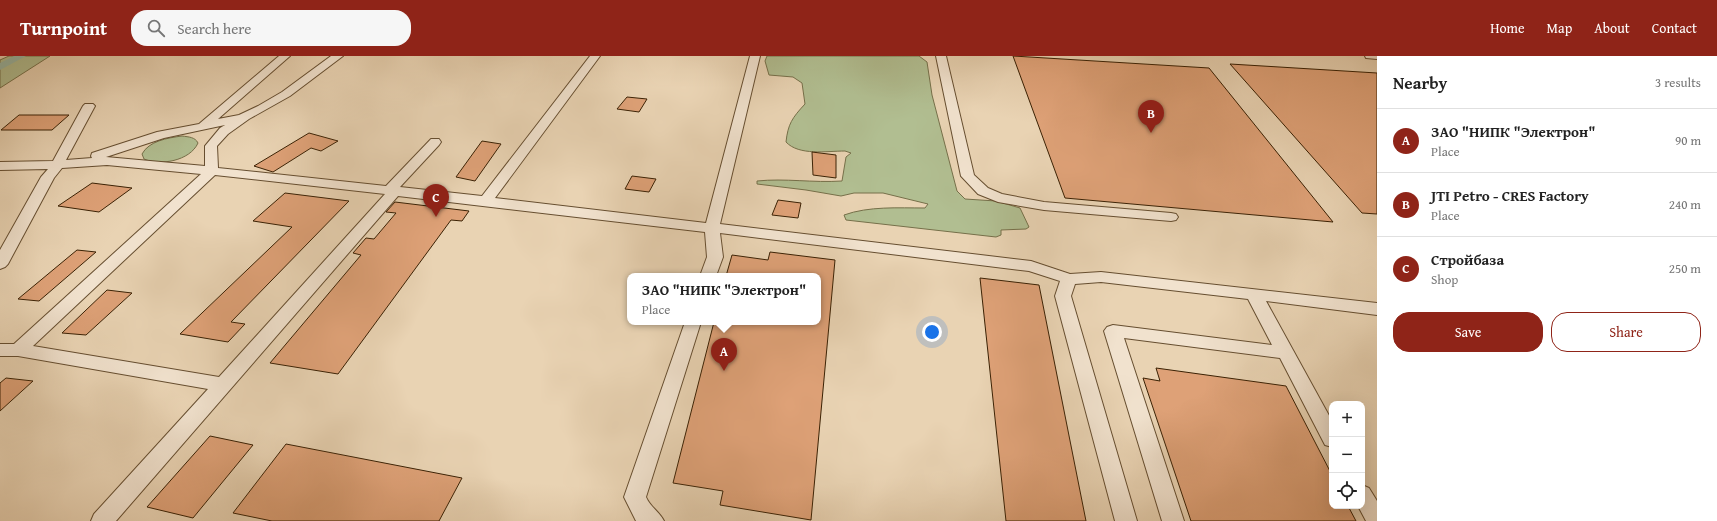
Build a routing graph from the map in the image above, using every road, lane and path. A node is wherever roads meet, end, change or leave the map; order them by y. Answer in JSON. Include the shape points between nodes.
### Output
{"nodes":[{"id":1,"x":285,"y":56,"type":"edge"},
{"id":2,"x":338,"y":56,"type":"edge"},
{"id":3,"x":595,"y":56,"type":"edge"},
{"id":4,"x":755,"y":56,"type":"edge"},
{"id":5,"x":941,"y":56,"type":"edge"},
{"id":6,"x":1370,"y":56,"type":"edge"},
{"id":7,"x":1377,"y":56,"type":"edge"},
{"id":8,"x":89,"y":106,"type":"dead end"},
{"id":9,"x":245,"y":116,"type":"junction"},
{"id":10,"x":201,"y":127,"type":"junction"},
{"id":11,"x":435,"y":142,"type":"dead end"},
{"id":12,"x":65,"y":164,"type":"junction"},
{"id":13,"x":0,"y":166,"type":"edge"},
{"id":14,"x":212,"y":171,"type":"junction"},
{"id":15,"x":392,"y":191,"type":"junction"},
{"id":16,"x":486,"y":201,"type":"junction"},
{"id":17,"x":1171,"y":217,"type":"dead end"},
{"id":18,"x":712,"y":228,"type":"junction"},
{"id":19,"x":0,"y":264,"type":"edge"},
{"id":20,"x":709,"y":273,"type":"edge"},
{"id":21,"x":1069,"y":279,"type":"junction"},
{"id":22,"x":1254,"y":295,"type":"junction"},
{"id":23,"x":1377,"y":309,"type":"edge"},
{"id":24,"x":692,"y":325,"type":"edge"},
{"id":25,"x":0,"y":350,"type":"edge"},
{"id":26,"x":18,"y":350,"type":"junction"},
{"id":27,"x":1286,"y":353,"type":"junction"},
{"id":28,"x":223,"y":385,"type":"junction"},
{"id":29,"x":1331,"y":437,"type":"edge"},
{"id":30,"x":1365,"y":499,"type":"edge"},
{"id":31,"x":102,"y":521,"type":"edge"},
{"id":32,"x":653,"y":521,"type":"edge"},
{"id":33,"x":1126,"y":521,"type":"edge"},
{"id":34,"x":1173,"y":521,"type":"edge"},
{"id":35,"x":1377,"y":521,"type":"edge"}],
"edges":[{"from":1,"to":10,"type":"street"},
{"from":2,"to":9,"type":"street","via":[[286,94]]},
{"from":3,"to":16,"type":"street"},
{"from":4,"to":18,"type":"street"},
{"from":5,"to":17,"type":"street","via":[[968,176],[983,191],[998,198],[1044,206]]},
{"from":6,"to":7,"type":"street"},
{"from":8,"to":12,"type":"street"},
{"from":9,"to":10,"type":"street"},
{"from":9,"to":14,"type":"street","via":[[224,131],[212,146]]},
{"from":10,"to":12,"type":"street","via":[[161,135],[116,151]]},
{"from":11,"to":15,"type":"street"},
{"from":12,"to":13,"type":"street"},
{"from":12,"to":14,"type":"street","via":[[107,161]]},
{"from":12,"to":19,"type":"street","via":[[48,177]]},
{"from":14,"to":15,"type":"street"},
{"from":14,"to":26,"type":"street"},
{"from":15,"to":16,"type":"street"},
{"from":15,"to":28,"type":"street"},
{"from":16,"to":18,"type":"street"},
{"from":18,"to":20,"type":"street","via":[[714,257]]},
{"from":18,"to":21,"type":"street","via":[[1032,266]]},
{"from":21,"to":22,"type":"street","via":[[1100,277]]},
{"from":21,"to":33,"type":"street","via":[[1063,296]]},
{"from":22,"to":23,"type":"street"},
{"from":22,"to":27,"type":"street"},
{"from":24,"to":32,"type":"street","via":[[635,497],[639,508]]},
{"from":25,"to":26,"type":"street"},
{"from":26,"to":28,"type":"street"},
{"from":27,"to":29,"type":"street"},
{"from":27,"to":34,"type":"street","via":[[1113,331]]},
{"from":28,"to":31,"type":"street"},
{"from":30,"to":35,"type":"street"}]}
